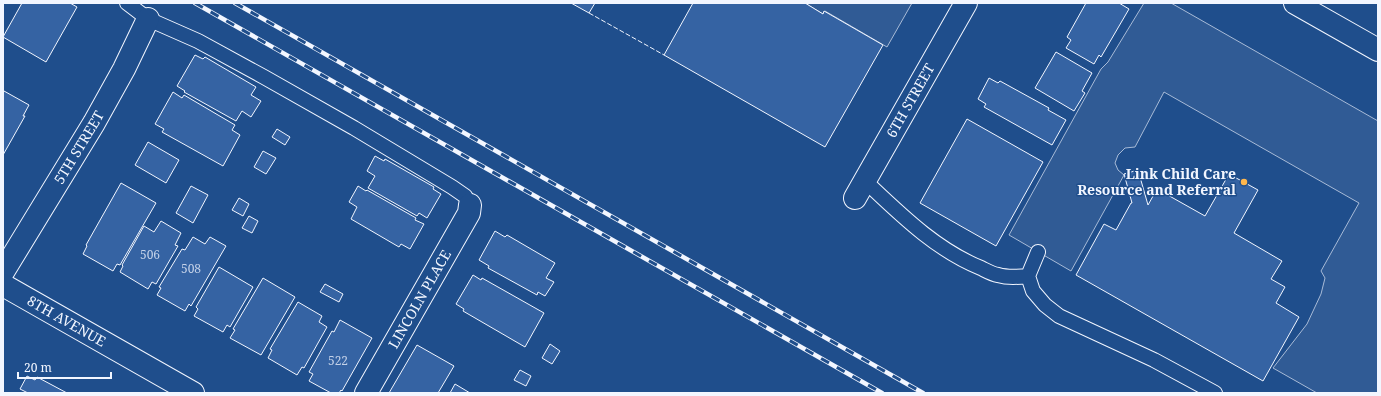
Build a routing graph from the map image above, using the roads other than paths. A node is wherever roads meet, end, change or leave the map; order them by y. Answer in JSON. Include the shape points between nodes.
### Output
{"nodes":[{"id":1,"x":127,"y":3,"type":"edge"},
{"id":2,"x":966,"y":3,"type":"edge"},
{"id":3,"x":1294,"y":3,"type":"edge"},
{"id":4,"x":148,"y":19,"type":"junction"},
{"id":5,"x":1378,"y":50,"type":"edge"},
{"id":6,"x":860,"y":189,"type":"joint"},
{"id":7,"x":470,"y":205,"type":"joint"},
{"id":8,"x":1038,"y":252,"type":"dead end"},
{"id":9,"x":3,"y":272,"type":"edge"},
{"id":10,"x":1028,"y":276,"type":"junction"},
{"id":11,"x":3,"y":285,"type":"edge"},
{"id":12,"x":192,"y":393,"type":"edge"},
{"id":13,"x":366,"y":393,"type":"edge"},
{"id":14,"x":1215,"y":393,"type":"edge"}],
"edges":[{"from":1,"to":4,"type":"lane"},
{"from":2,"to":6,"type":"street","name":"6TH STREET"},
{"from":3,"to":5,"type":"street"},
{"from":4,"to":7,"type":"lane","via":[[198,41],[354,128],[452,187],[465,196]]},
{"from":4,"to":9,"type":"street","name":"5TH STREET","via":[[94,123]]},
{"from":6,"to":10,"type":"lane","via":[[968,263],[998,276]]},
{"from":7,"to":13,"type":"street","name":"LINCOLN PLACE","via":[[469,212]]},
{"from":8,"to":10,"type":"lane"},
{"from":10,"to":14,"type":"lane","via":[[1033,291],[1044,306],[1059,316],[1154,360]]},
{"from":11,"to":12,"type":"street","name":"8TH AVENUE"}]}
